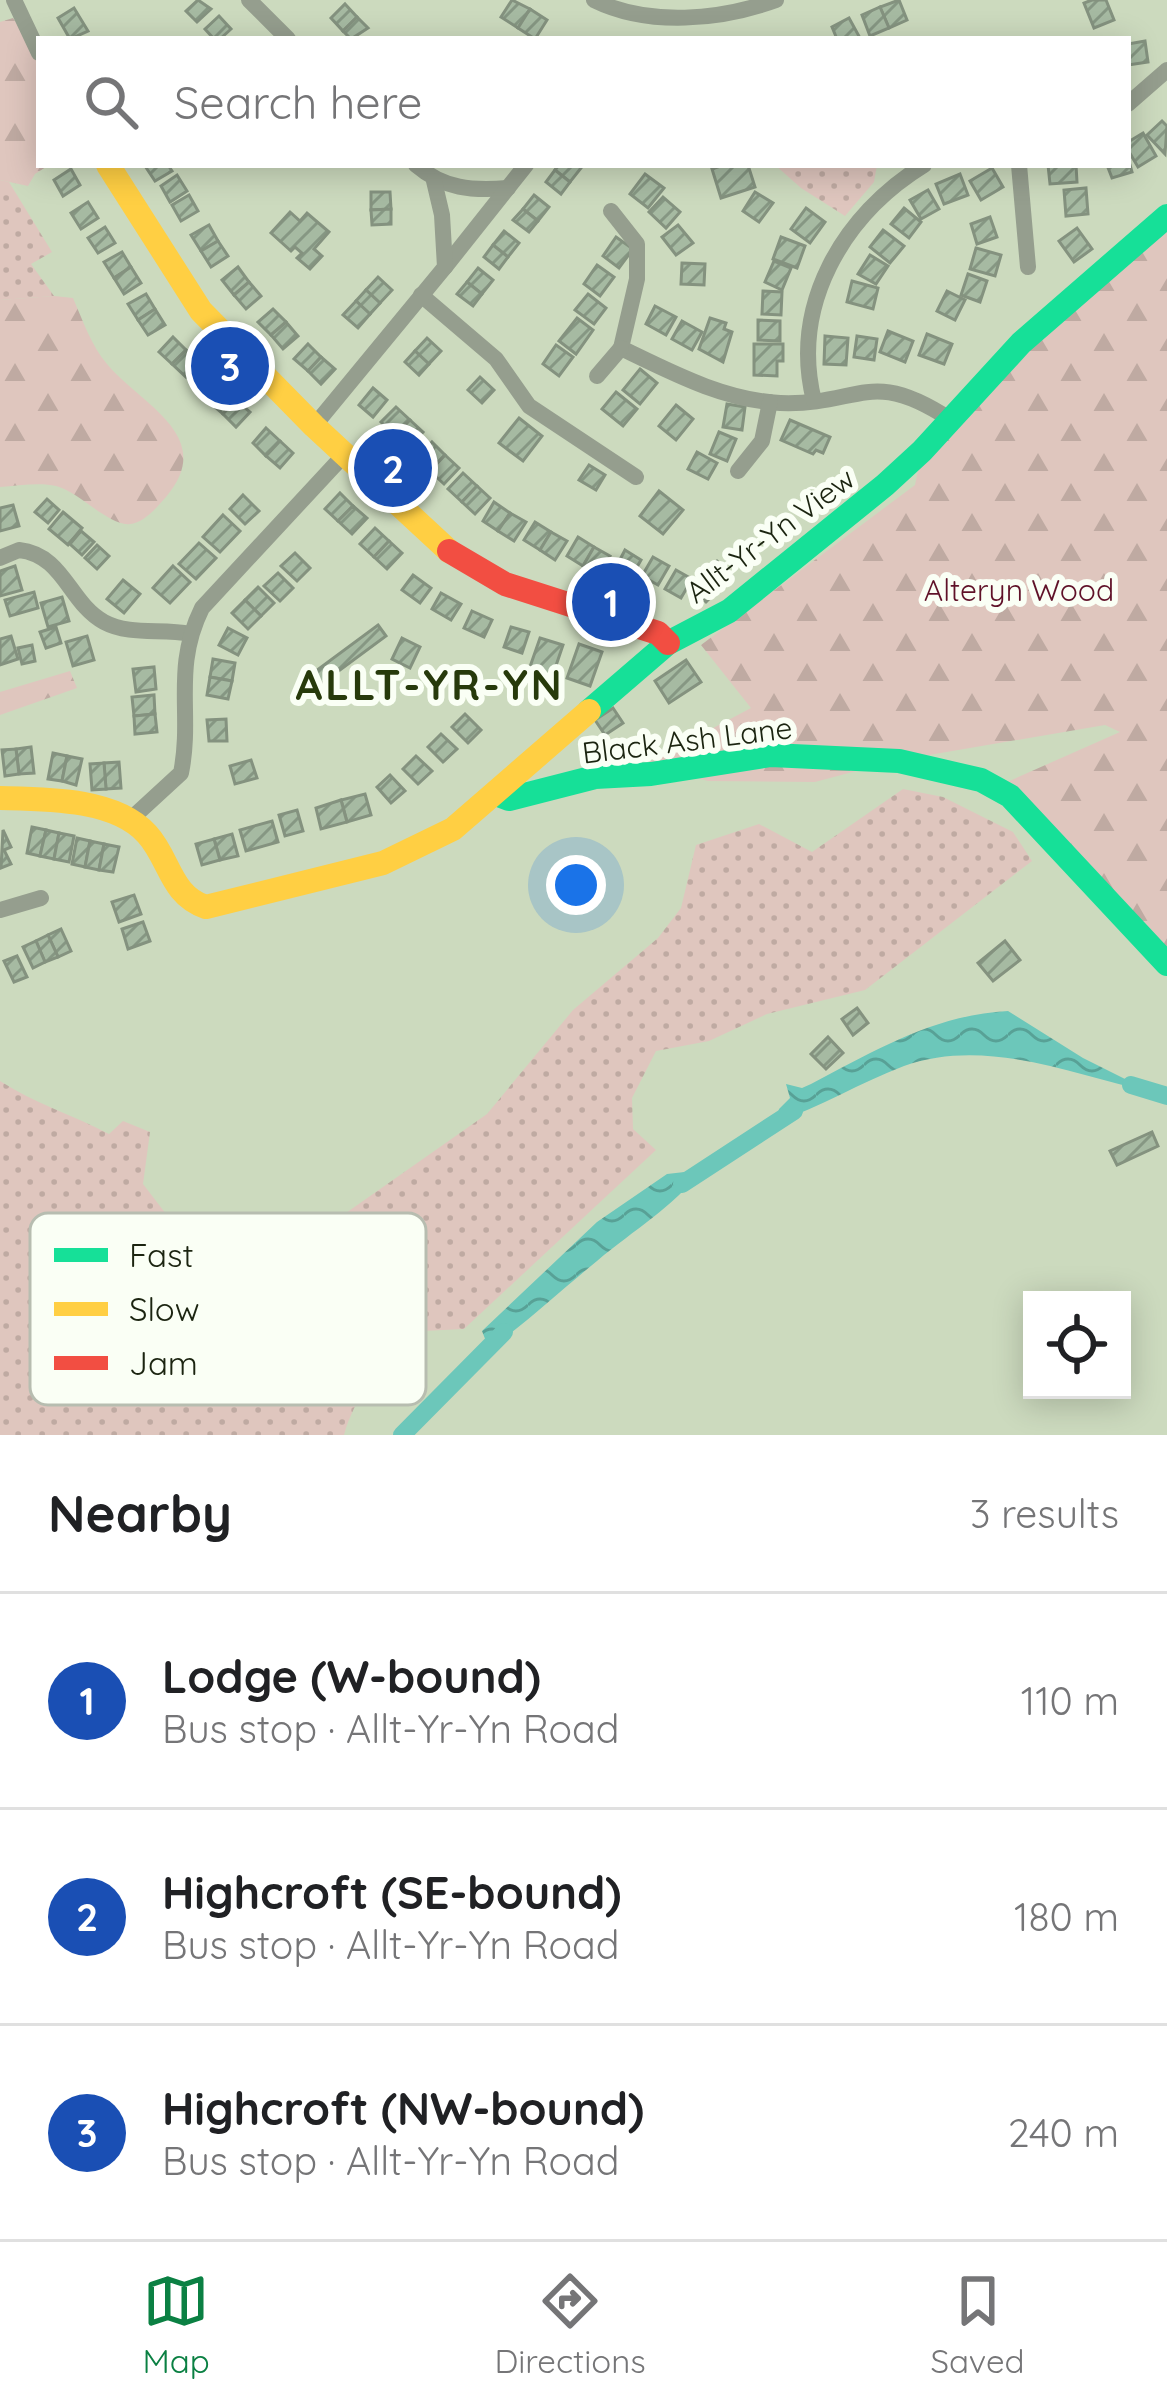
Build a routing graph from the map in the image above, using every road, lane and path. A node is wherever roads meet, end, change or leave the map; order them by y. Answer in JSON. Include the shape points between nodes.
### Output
{"nodes":[{"id":1,"x":14,"y":0,"type":"edge"},
{"id":2,"x":249,"y":0,"type":"edge"},
{"id":3,"x":594,"y":0,"type":"edge"},
{"id":4,"x":776,"y":0,"type":"edge"},
{"id":5,"x":285,"y":36,"type":"edge"},
{"id":6,"x":36,"y":47,"type":"edge"},
{"id":7,"x":1167,"y":70,"type":"edge"},
{"id":8,"x":1131,"y":101,"type":"edge"},
{"id":9,"x":110,"y":168,"type":"edge"},
{"id":10,"x":419,"y":168,"type":"edge"},
{"id":11,"x":524,"y":168,"type":"edge"},
{"id":12,"x":920,"y":168,"type":"edge"},
{"id":13,"x":1019,"y":168,"type":"edge"},
{"id":14,"x":434,"y":181,"type":"junction"},
{"id":15,"x":508,"y":188,"type":"junction"},
{"id":16,"x":611,"y":212,"type":"dead end"},
{"id":17,"x":1167,"y":216,"type":"edge"},
{"id":18,"x":445,"y":267,"type":"junction"},
{"id":19,"x":1028,"y":267,"type":"dead end"},
{"id":20,"x":421,"y":296,"type":"junction"},
{"id":21,"x":621,"y":348,"type":"junction"},
{"id":22,"x":597,"y":376,"type":"dead end"},
{"id":23,"x":814,"y":401,"type":"junction"},
{"id":24,"x":770,"y":402,"type":"junction"},
{"id":25,"x":951,"y":420,"type":"junction"},
{"id":26,"x":314,"y":426,"type":"junction"},
{"id":27,"x":344,"y":455,"type":"junction"},
{"id":28,"x":738,"y":471,"type":"dead end"},
{"id":29,"x":636,"y":478,"type":"dead end"},
{"id":30,"x":0,"y":558,"type":"edge"},
{"id":31,"x":190,"y":634,"type":"junction"},
{"id":32,"x":668,"y":644,"type":"junction"},
{"id":33,"x":496,"y":794,"type":"junction"},
{"id":34,"x":0,"y":798,"type":"edge"},
{"id":35,"x":130,"y":819,"type":"junction"},
{"id":36,"x":41,"y":898,"type":"dead end"},
{"id":37,"x":0,"y":910,"type":"edge"},
{"id":38,"x":1167,"y":964,"type":"edge"}],
"edges":[{"from":1,"to":6,"type":"street"},
{"from":2,"to":5,"type":"street"},
{"from":3,"to":4,"type":"street","via":[[635,13],[692,16]]},
{"from":7,"to":8,"type":"street"},
{"from":9,"to":26,"type":"street","via":[[201,311]]},
{"from":10,"to":14,"type":"street"},
{"from":11,"to":15,"type":"street"},
{"from":12,"to":23,"type":"street","via":[[868,210],[821,281],[808,326]]},
{"from":13,"to":19,"type":"street"},
{"from":14,"to":15,"type":"street","via":[[474,191]]},
{"from":14,"to":18,"type":"street"},
{"from":15,"to":18,"type":"street"},
{"from":16,"to":21,"type":"street","via":[[637,244]]},
{"from":17,"to":25,"type":"street","name":"Allt-Yr-Yn View","via":[[1021,343]]},
{"from":18,"to":20,"type":"street"},
{"from":20,"to":26,"type":"street"},
{"from":20,"to":29,"type":"street","via":[[496,358],[529,406]]},
{"from":21,"to":22,"type":"street"},
{"from":21,"to":24,"type":"street","via":[[690,381]]},
{"from":23,"to":24,"type":"street"},
{"from":23,"to":25,"type":"street","via":[[898,392]]},
{"from":24,"to":28,"type":"street","via":[[762,441]]},
{"from":25,"to":32,"type":"street","name":"Allt-Yr-Yn View","via":[[885,485],[729,611]]},
{"from":26,"to":27,"type":"street"},
{"from":27,"to":31,"type":"street","via":[[202,608]]},
{"from":27,"to":32,"type":"street","via":[[455,556],[505,584],[658,633]]},
{"from":30,"to":31,"type":"street","via":[[19,550],[45,559],[105,623]]},
{"from":31,"to":35,"type":"street","via":[[182,773]]},
{"from":32,"to":33,"type":"street","name":"Allt-Yr-Yn View"},
{"from":33,"to":35,"type":"street","name":"Allt-Yr-Yn View","via":[[453,829],[383,863],[206,907],[181,891],[148,834]]},
{"from":33,"to":38,"type":"street","name":"Black Ash Lane","via":[[509,799],[595,777],[771,755],[899,761],[981,780],[1010,796]]},
{"from":34,"to":35,"type":"street"},
{"from":36,"to":37,"type":"street"}]}
